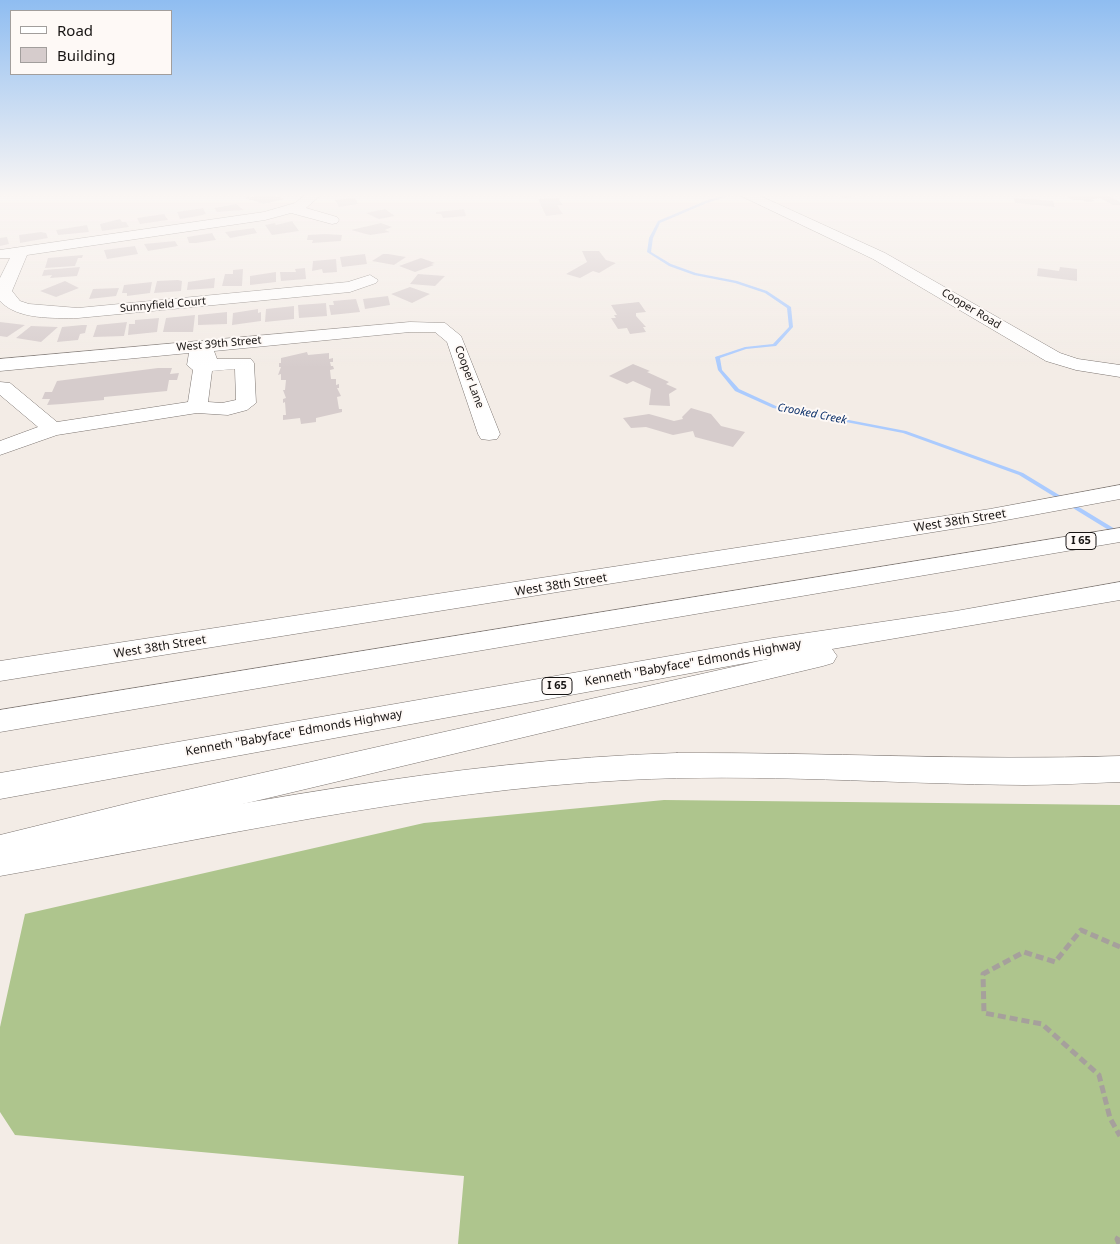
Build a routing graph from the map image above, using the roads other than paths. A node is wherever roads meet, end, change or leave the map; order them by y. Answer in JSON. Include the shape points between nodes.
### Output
{"nodes":[{"id":1,"x":22,"y":252,"type":"joint"},
{"id":2,"x":870,"y":252,"type":"edge"},
{"id":3,"x":0,"y":255,"type":"edge"},
{"id":4,"x":370,"y":280,"type":"dead end"},
{"id":5,"x":439,"y":327,"type":"joint"},
{"id":6,"x":203,"y":355,"type":"junction"},
{"id":7,"x":0,"y":365,"type":"edge"},
{"id":8,"x":1120,"y":371,"type":"edge"},
{"id":9,"x":3,"y":387,"type":"dead end"},
{"id":10,"x":197,"y":407,"type":"junction"},
{"id":11,"x":53,"y":429,"type":"junction"},
{"id":12,"x":488,"y":434,"type":"dead end"},
{"id":13,"x":0,"y":448,"type":"edge"},
{"id":14,"x":1120,"y":492,"type":"edge"},
{"id":15,"x":1120,"y":535,"type":"edge"},
{"id":16,"x":1118,"y":591,"type":"edge"},
{"id":17,"x":956,"y":620,"type":"junction"},
{"id":18,"x":0,"y":671,"type":"edge"},
{"id":19,"x":0,"y":721,"type":"edge"},
{"id":20,"x":1120,"y":769,"type":"edge"},
{"id":21,"x":0,"y":786,"type":"edge"},
{"id":22,"x":0,"y":850,"type":"edge"},
{"id":23,"x":0,"y":861,"type":"edge"}],
"edges":[{"from":1,"to":3,"type":"main road"},
{"from":1,"to":4,"type":"main road","name":"Sunnyfield Court","via":[[5,286],[5,294],[22,307],[46,312],[85,312],[350,287]]},
{"from":2,"to":8,"type":"main road","name":"Cooper Road","via":[[952,296],[1053,357],[1083,366]]},
{"from":5,"to":6,"type":"main road","name":"West 39th Street","via":[[410,327]]},
{"from":5,"to":12,"type":"main road","name":"Cooper Lane","via":[[456,340]]},
{"from":6,"to":7,"type":"main road","name":"West 39th Street"},
{"from":6,"to":10,"type":"main road"},
{"from":6,"to":10,"type":"main road","via":[[244,362],[246,403],[219,410]]},
{"from":9,"to":11,"type":"main road"},
{"from":10,"to":11,"type":"main road"},
{"from":11,"to":13,"type":"main road"},
{"from":14,"to":18,"type":"main road","name":"West 38th Street","via":[[990,516]]},
{"from":15,"to":19,"type":"main road","number":"I 65"},
{"from":16,"to":17,"type":"main road","name":"Kenneth \"Babyface\" Edmonds Highway","number":"I 65"},
{"from":17,"to":21,"type":"main road","name":"Kenneth \"Babyface\" Edmonds Highway","number":"I 65","via":[[754,651]]},
{"from":17,"to":22,"type":"main road","via":[[766,670],[142,814]]},
{"from":20,"to":23,"type":"main road","via":[[1027,772],[730,766],[575,771],[400,791]]}]}
